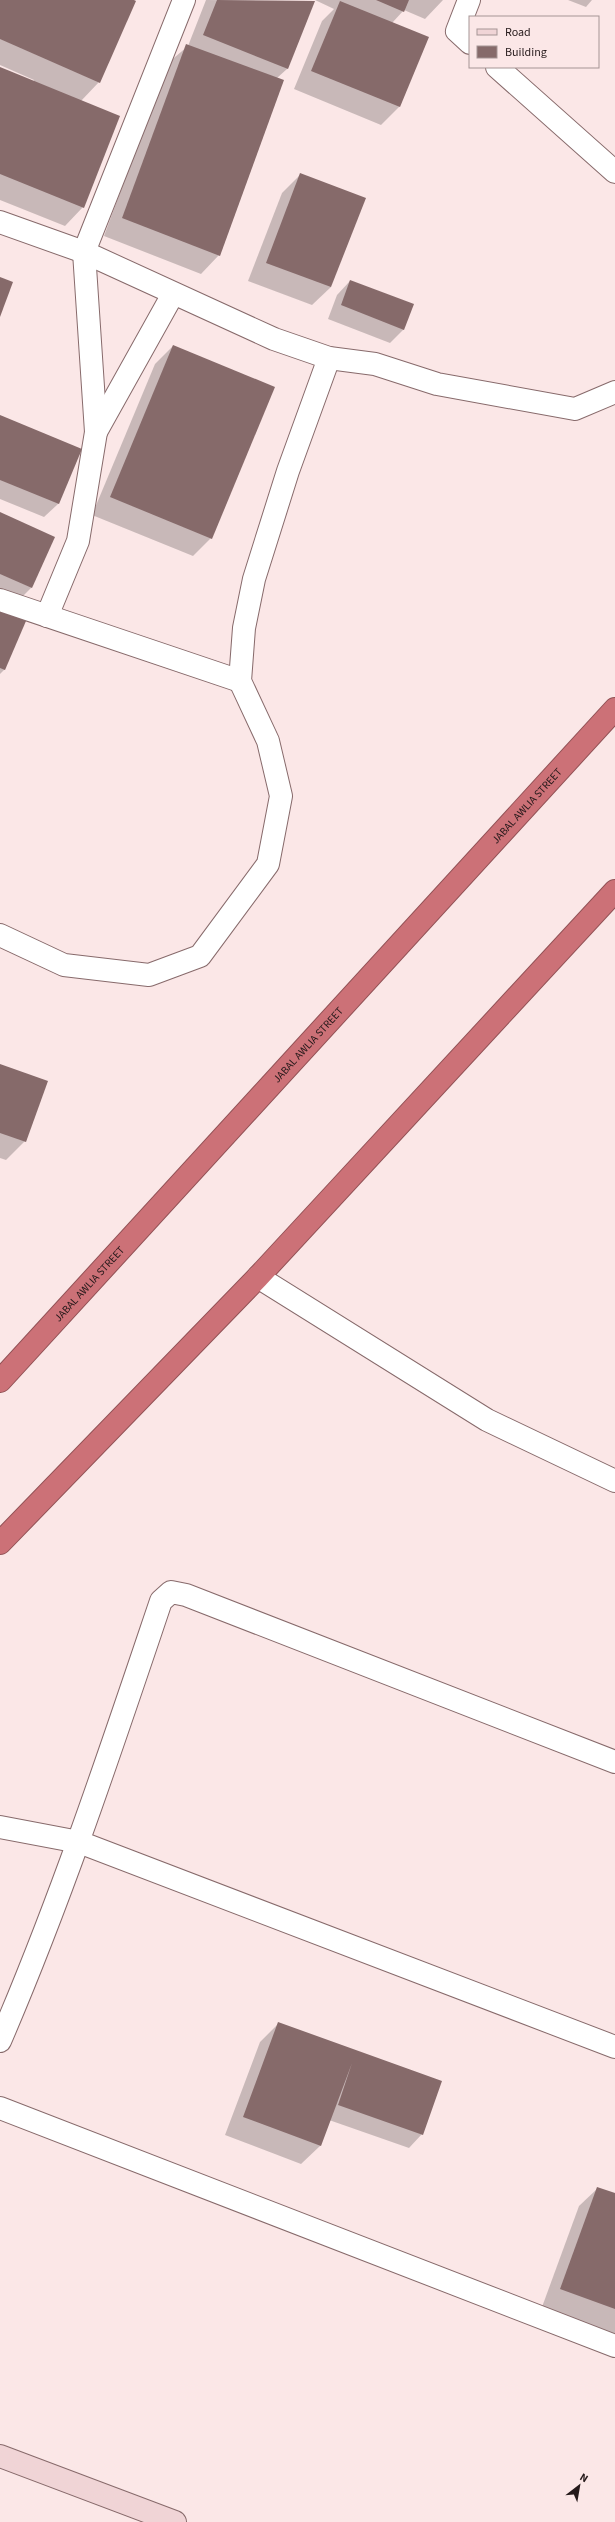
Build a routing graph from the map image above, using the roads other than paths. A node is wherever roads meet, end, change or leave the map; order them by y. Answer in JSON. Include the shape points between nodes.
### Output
{"nodes":[{"id":1,"x":184,"y":0,"type":"edge"},
{"id":2,"x":470,"y":0,"type":"edge"},
{"id":3,"x":469,"y":42,"type":"edge"},
{"id":4,"x":498,"y":68,"type":"edge"},
{"id":5,"x":615,"y":172,"type":"edge"},
{"id":6,"x":0,"y":222,"type":"edge"},
{"id":7,"x":84,"y":252,"type":"junction"},
{"id":8,"x":173,"y":294,"type":"junction"},
{"id":9,"x":329,"y":358,"type":"junction"},
{"id":10,"x":615,"y":392,"type":"edge"},
{"id":11,"x":96,"y":432,"type":"junction"},
{"id":12,"x":0,"y":600,"type":"edge"},
{"id":13,"x":47,"y":616,"type":"junction"},
{"id":14,"x":240,"y":681,"type":"junction"},
{"id":15,"x":615,"y":709,"type":"edge"},
{"id":16,"x":615,"y":891,"type":"edge"},
{"id":17,"x":0,"y":935,"type":"edge"},
{"id":18,"x":258,"y":1277,"type":"junction"},
{"id":19,"x":0,"y":1381,"type":"edge"},
{"id":20,"x":615,"y":1481,"type":"edge"},
{"id":21,"x":0,"y":1543,"type":"edge"},
{"id":22,"x":615,"y":1762,"type":"edge"},
{"id":23,"x":0,"y":1827,"type":"edge"},
{"id":24,"x":79,"y":1842,"type":"junction"},
{"id":25,"x":0,"y":2041,"type":"edge"},
{"id":26,"x":615,"y":2047,"type":"edge"},
{"id":27,"x":0,"y":2108,"type":"edge"},
{"id":28,"x":615,"y":2346,"type":"edge"},
{"id":29,"x":0,"y":2456,"type":"edge"},
{"id":30,"x":175,"y":2522,"type":"edge"}],
"edges":[{"from":1,"to":7,"type":"street"},
{"from":2,"to":3,"type":"street","via":[[457,31]]},
{"from":4,"to":5,"type":"street"},
{"from":6,"to":7,"type":"street"},
{"from":7,"to":8,"type":"street"},
{"from":7,"to":11,"type":"street"},
{"from":8,"to":9,"type":"street","via":[[274,339]]},
{"from":8,"to":11,"type":"street"},
{"from":9,"to":10,"type":"street","via":[[375,364],[437,384],[575,409]]},
{"from":9,"to":14,"type":"street","via":[[288,471],[254,579],[244,628]]},
{"from":11,"to":13,"type":"street","via":[[78,541]]},
{"from":12,"to":13,"type":"street"},
{"from":13,"to":14,"type":"street"},
{"from":14,"to":17,"type":"street","via":[[268,741],[281,796],[268,864],[200,956],[149,975],[64,965]]},
{"from":15,"to":19,"type":"highway","name":"JABAL AWLIA STREET"},
{"from":16,"to":18,"type":"highway"},
{"from":18,"to":20,"type":"street","via":[[486,1420]]},
{"from":18,"to":21,"type":"highway"},
{"from":22,"to":24,"type":"street","via":[[193,1597],[172,1592],[161,1601]]},
{"from":23,"to":24,"type":"street"},
{"from":24,"to":25,"type":"street","via":[[37,1955]]},
{"from":24,"to":26,"type":"street"},
{"from":27,"to":28,"type":"street"},
{"from":29,"to":30,"type":"street"}]}
